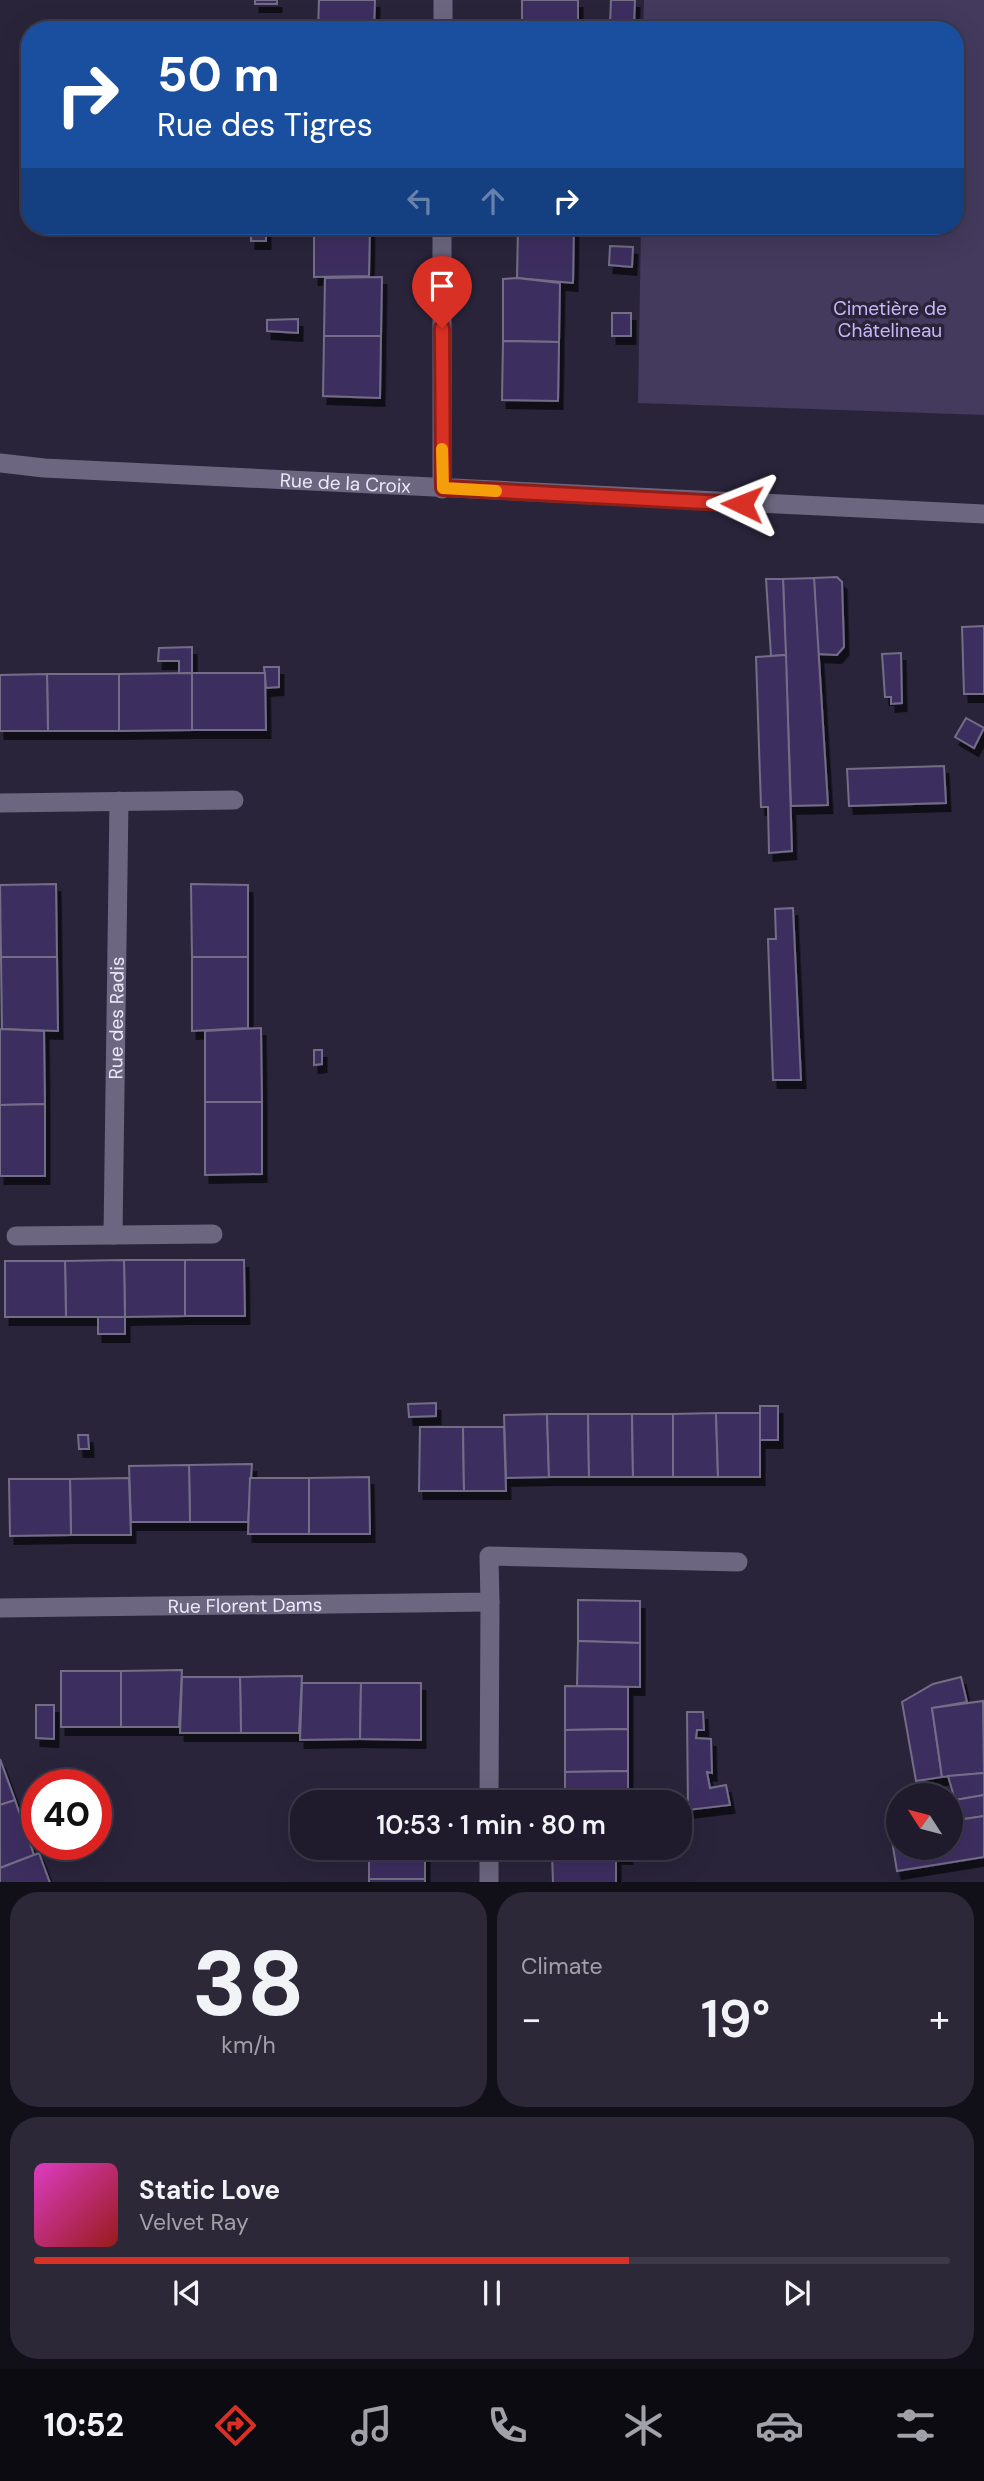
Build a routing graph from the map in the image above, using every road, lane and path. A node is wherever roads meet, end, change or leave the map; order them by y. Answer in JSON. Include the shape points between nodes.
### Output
{"nodes":[{"id":1,"x":443,"y":0,"type":"edge"},
{"id":2,"x":443,"y":21,"type":"edge"},
{"id":3,"x":442,"y":235,"type":"edge"},
{"id":4,"x":0,"y":463,"type":"edge"},
{"id":5,"x":443,"y":488,"type":"junction"},
{"id":6,"x":984,"y":514,"type":"edge"},
{"id":7,"x":234,"y":800,"type":"dead end"},
{"id":8,"x":119,"y":801,"type":"junction"},
{"id":9,"x":0,"y":803,"type":"edge"},
{"id":10,"x":213,"y":1234,"type":"dead end"},
{"id":11,"x":113,"y":1235,"type":"junction"},
{"id":12,"x":16,"y":1236,"type":"dead end"},
{"id":13,"x":738,"y":1562,"type":"dead end"},
{"id":14,"x":490,"y":1602,"type":"junction"},
{"id":15,"x":0,"y":1608,"type":"edge"},
{"id":16,"x":489,"y":1790,"type":"edge"},
{"id":17,"x":489,"y":1860,"type":"edge"},
{"id":18,"x":489,"y":1882,"type":"edge"}],
"edges":[{"from":1,"to":2,"type":"street"},
{"from":3,"to":5,"type":"street"},
{"from":4,"to":5,"type":"street","name":"Rue de la Croix"},
{"from":5,"to":6,"type":"street","name":"Rue de la Croix"},
{"from":7,"to":8,"type":"street"},
{"from":8,"to":9,"type":"street"},
{"from":8,"to":11,"type":"street","name":"Rue des Radis"},
{"from":10,"to":11,"type":"street"},
{"from":11,"to":12,"type":"street"},
{"from":13,"to":14,"type":"street","via":[[489,1556]]},
{"from":14,"to":15,"type":"street","name":"Rue Florent Dams"},
{"from":14,"to":16,"type":"street"},
{"from":17,"to":18,"type":"street"}]}
